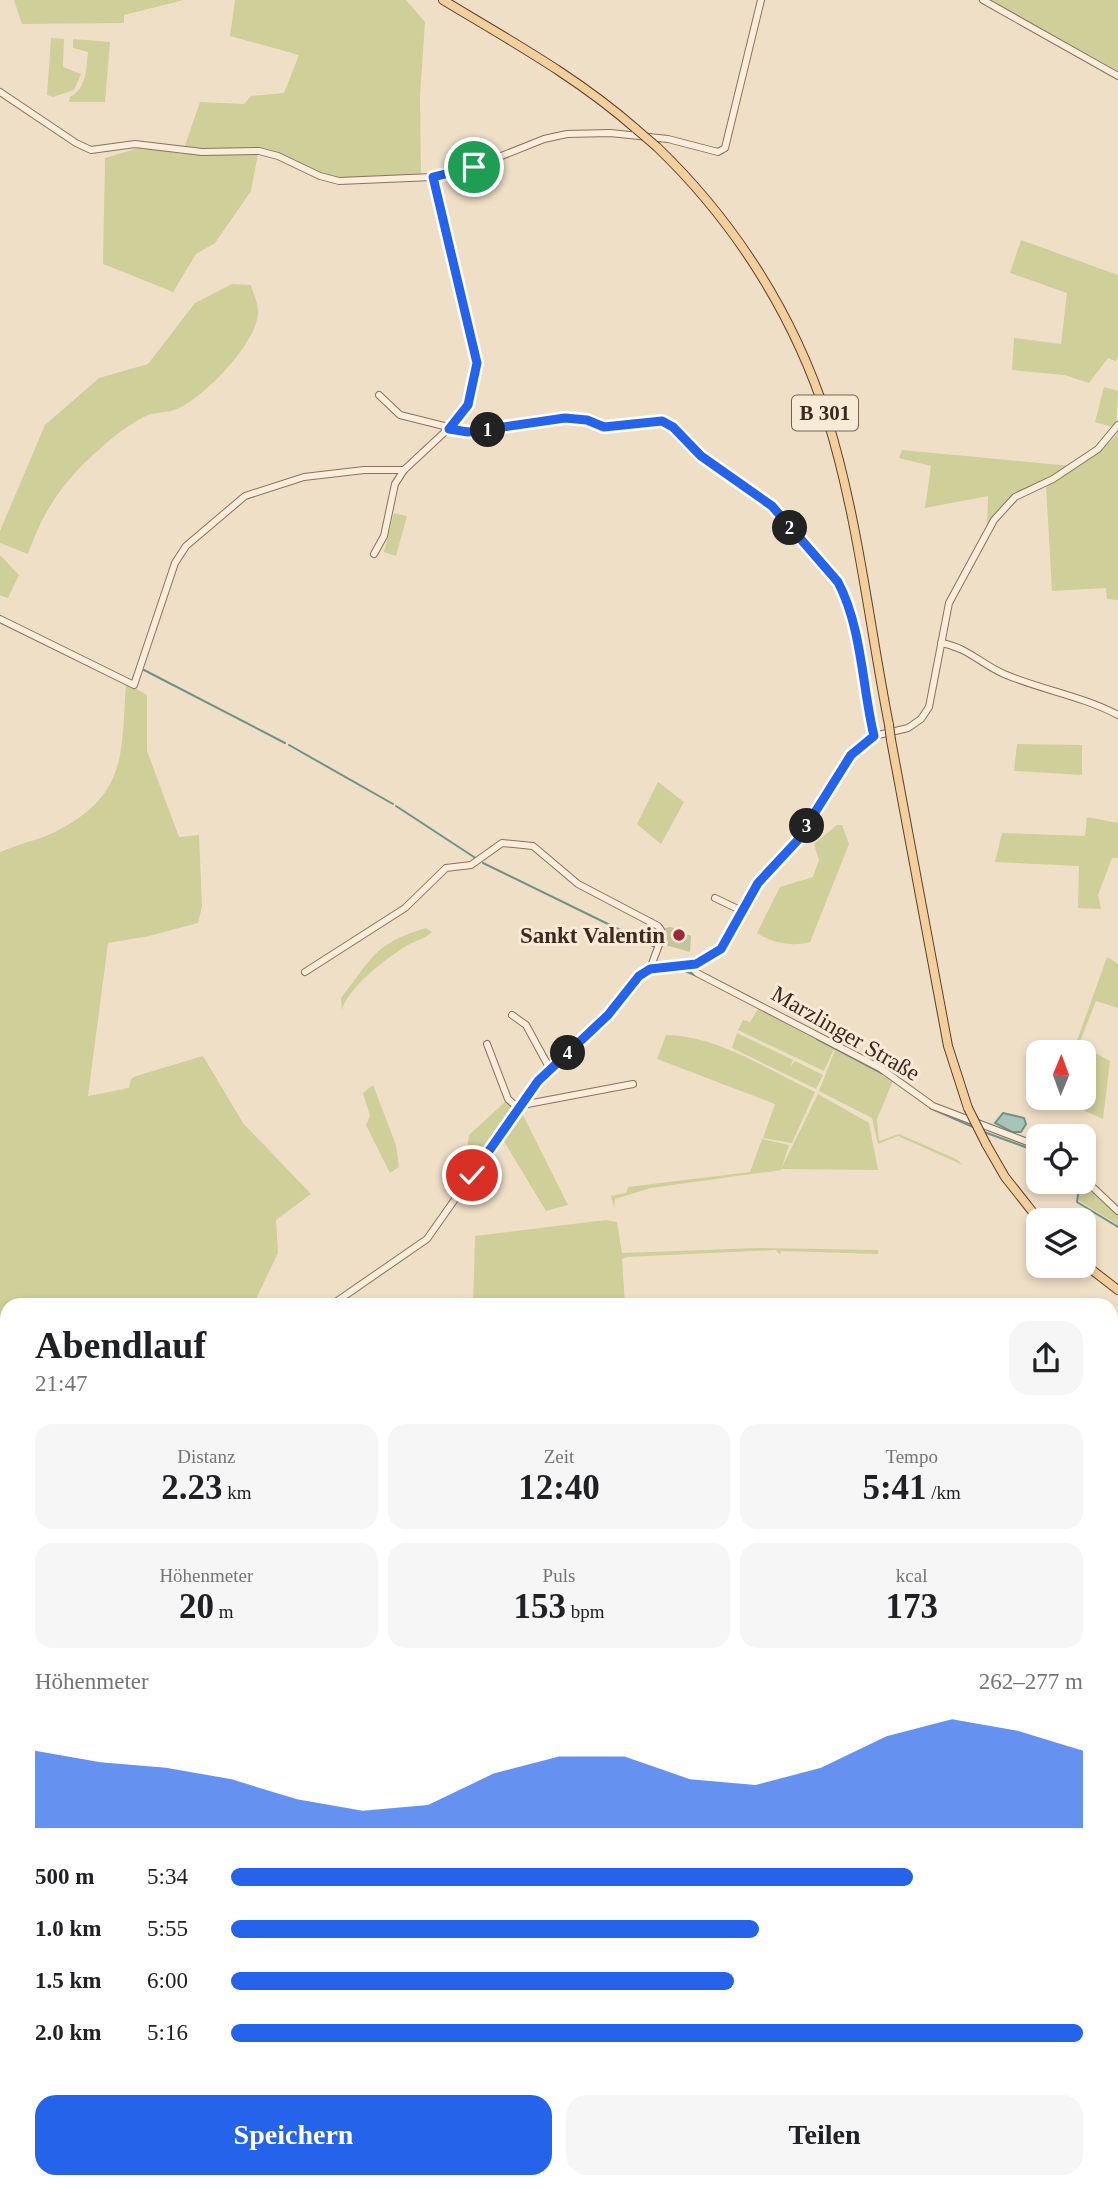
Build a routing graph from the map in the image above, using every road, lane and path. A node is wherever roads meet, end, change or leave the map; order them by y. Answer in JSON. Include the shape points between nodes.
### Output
{"nodes":[{"id":1,"x":443,"y":0,"type":"edge"},
{"id":2,"x":761,"y":0,"type":"edge"},
{"id":3,"x":983,"y":0,"type":"edge"},
{"id":4,"x":1118,"y":76,"type":"edge"},
{"id":5,"x":0,"y":92,"type":"edge"},
{"id":6,"x":433,"y":177,"type":"junction"},
{"id":7,"x":379,"y":395,"type":"dead end"},
{"id":8,"x":1118,"y":425,"type":"edge"},
{"id":9,"x":449,"y":429,"type":"junction"},
{"id":10,"x":404,"y":470,"type":"junction"},
{"id":11,"x":374,"y":554,"type":"dead end"},
{"id":12,"x":0,"y":620,"type":"edge"},
{"id":13,"x":941,"y":643,"type":"junction"},
{"id":14,"x":1118,"y":715,"type":"edge"},
{"id":15,"x":874,"y":736,"type":"junction"},
{"id":16,"x":715,"y":898,"type":"dead end"},
{"id":17,"x":740,"y":910,"type":"junction"},
{"id":18,"x":691,"y":966,"type":"junction"},
{"id":19,"x":650,"y":969,"type":"junction"},
{"id":20,"x":306,"y":972,"type":"dead end"},
{"id":21,"x":512,"y":1015,"type":"dead end"},
{"id":22,"x":487,"y":1044,"type":"dead end"},
{"id":23,"x":550,"y":1069,"type":"junction"},
{"id":24,"x":633,"y":1084,"type":"dead end"},
{"id":25,"x":520,"y":1107,"type":"junction"},
{"id":26,"x":1026,"y":1142,"type":"edge"},
{"id":27,"x":1096,"y":1190,"type":"edge"},
{"id":28,"x":1031,"y":1208,"type":"edge"},
{"id":29,"x":1118,"y":1211,"type":"edge"},
{"id":30,"x":1096,"y":1273,"type":"edge"},
{"id":31,"x":1118,"y":1290,"type":"edge"},
{"id":32,"x":342,"y":1298,"type":"edge"}],
"edges":[{"from":1,"to":28,"type":"main road","number":"B 301","bridge":true,"via":[[568,77],[657,147],[710,203],[760,272],[789,326],[818,393],[848,505],[947,1046],[986,1144]]},
{"from":2,"to":6,"type":"street","via":[[723,151],[668,139],[567,134]]},
{"from":3,"to":4,"type":"street"},
{"from":5,"to":6,"type":"street","via":[[92,150],[135,144],[202,152],[259,150],[332,180]]},
{"from":6,"to":9,"type":"street","via":[[477,363],[468,405]]},
{"from":7,"to":9,"type":"street","via":[[400,415]]},
{"from":8,"to":13,"type":"street","via":[[1102,445],[1053,479],[1015,497],[1000,511],[949,603]]},
{"from":9,"to":10,"type":"street"},
{"from":9,"to":15,"type":"street","via":[[468,432],[565,418],[604,427],[644,421],[662,421],[673,427],[701,456],[772,506],[838,582],[853,626]]},
{"from":10,"to":11,"type":"street","via":[[395,484],[384,536]]},
{"from":10,"to":12,"type":"street","via":[[304,477],[245,496],[186,545],[134,685]]},
{"from":13,"to":14,"type":"street","via":[[966,649],[1000,672]]},
{"from":13,"to":15,"type":"street","via":[[933,695],[921,719],[908,728]]},
{"from":15,"to":17,"type":"street","via":[[856,749],[839,771],[800,837]]},
{"from":16,"to":17,"type":"street"},
{"from":17,"to":18,"type":"street","via":[[721,949]]},
{"from":18,"to":19,"type":"street"},
{"from":18,"to":26,"type":"street","name":"Marzlinger Straße","via":[[889,1073],[933,1106]]},
{"from":19,"to":20,"type":"street","via":[[660,942],[658,926],[578,884],[533,846],[502,843],[471,865],[446,869],[405,908]]},
{"from":19,"to":23,"type":"street"},
{"from":21,"to":23,"type":"street","via":[[526,1025]]},
{"from":22,"to":25,"type":"street","via":[[508,1099]]},
{"from":23,"to":25,"type":"street"},
{"from":24,"to":25,"type":"street"},
{"from":25,"to":32,"type":"street","via":[[427,1239]]},
{"from":27,"to":29,"type":"street"},
{"from":30,"to":31,"type":"main road"}]}
